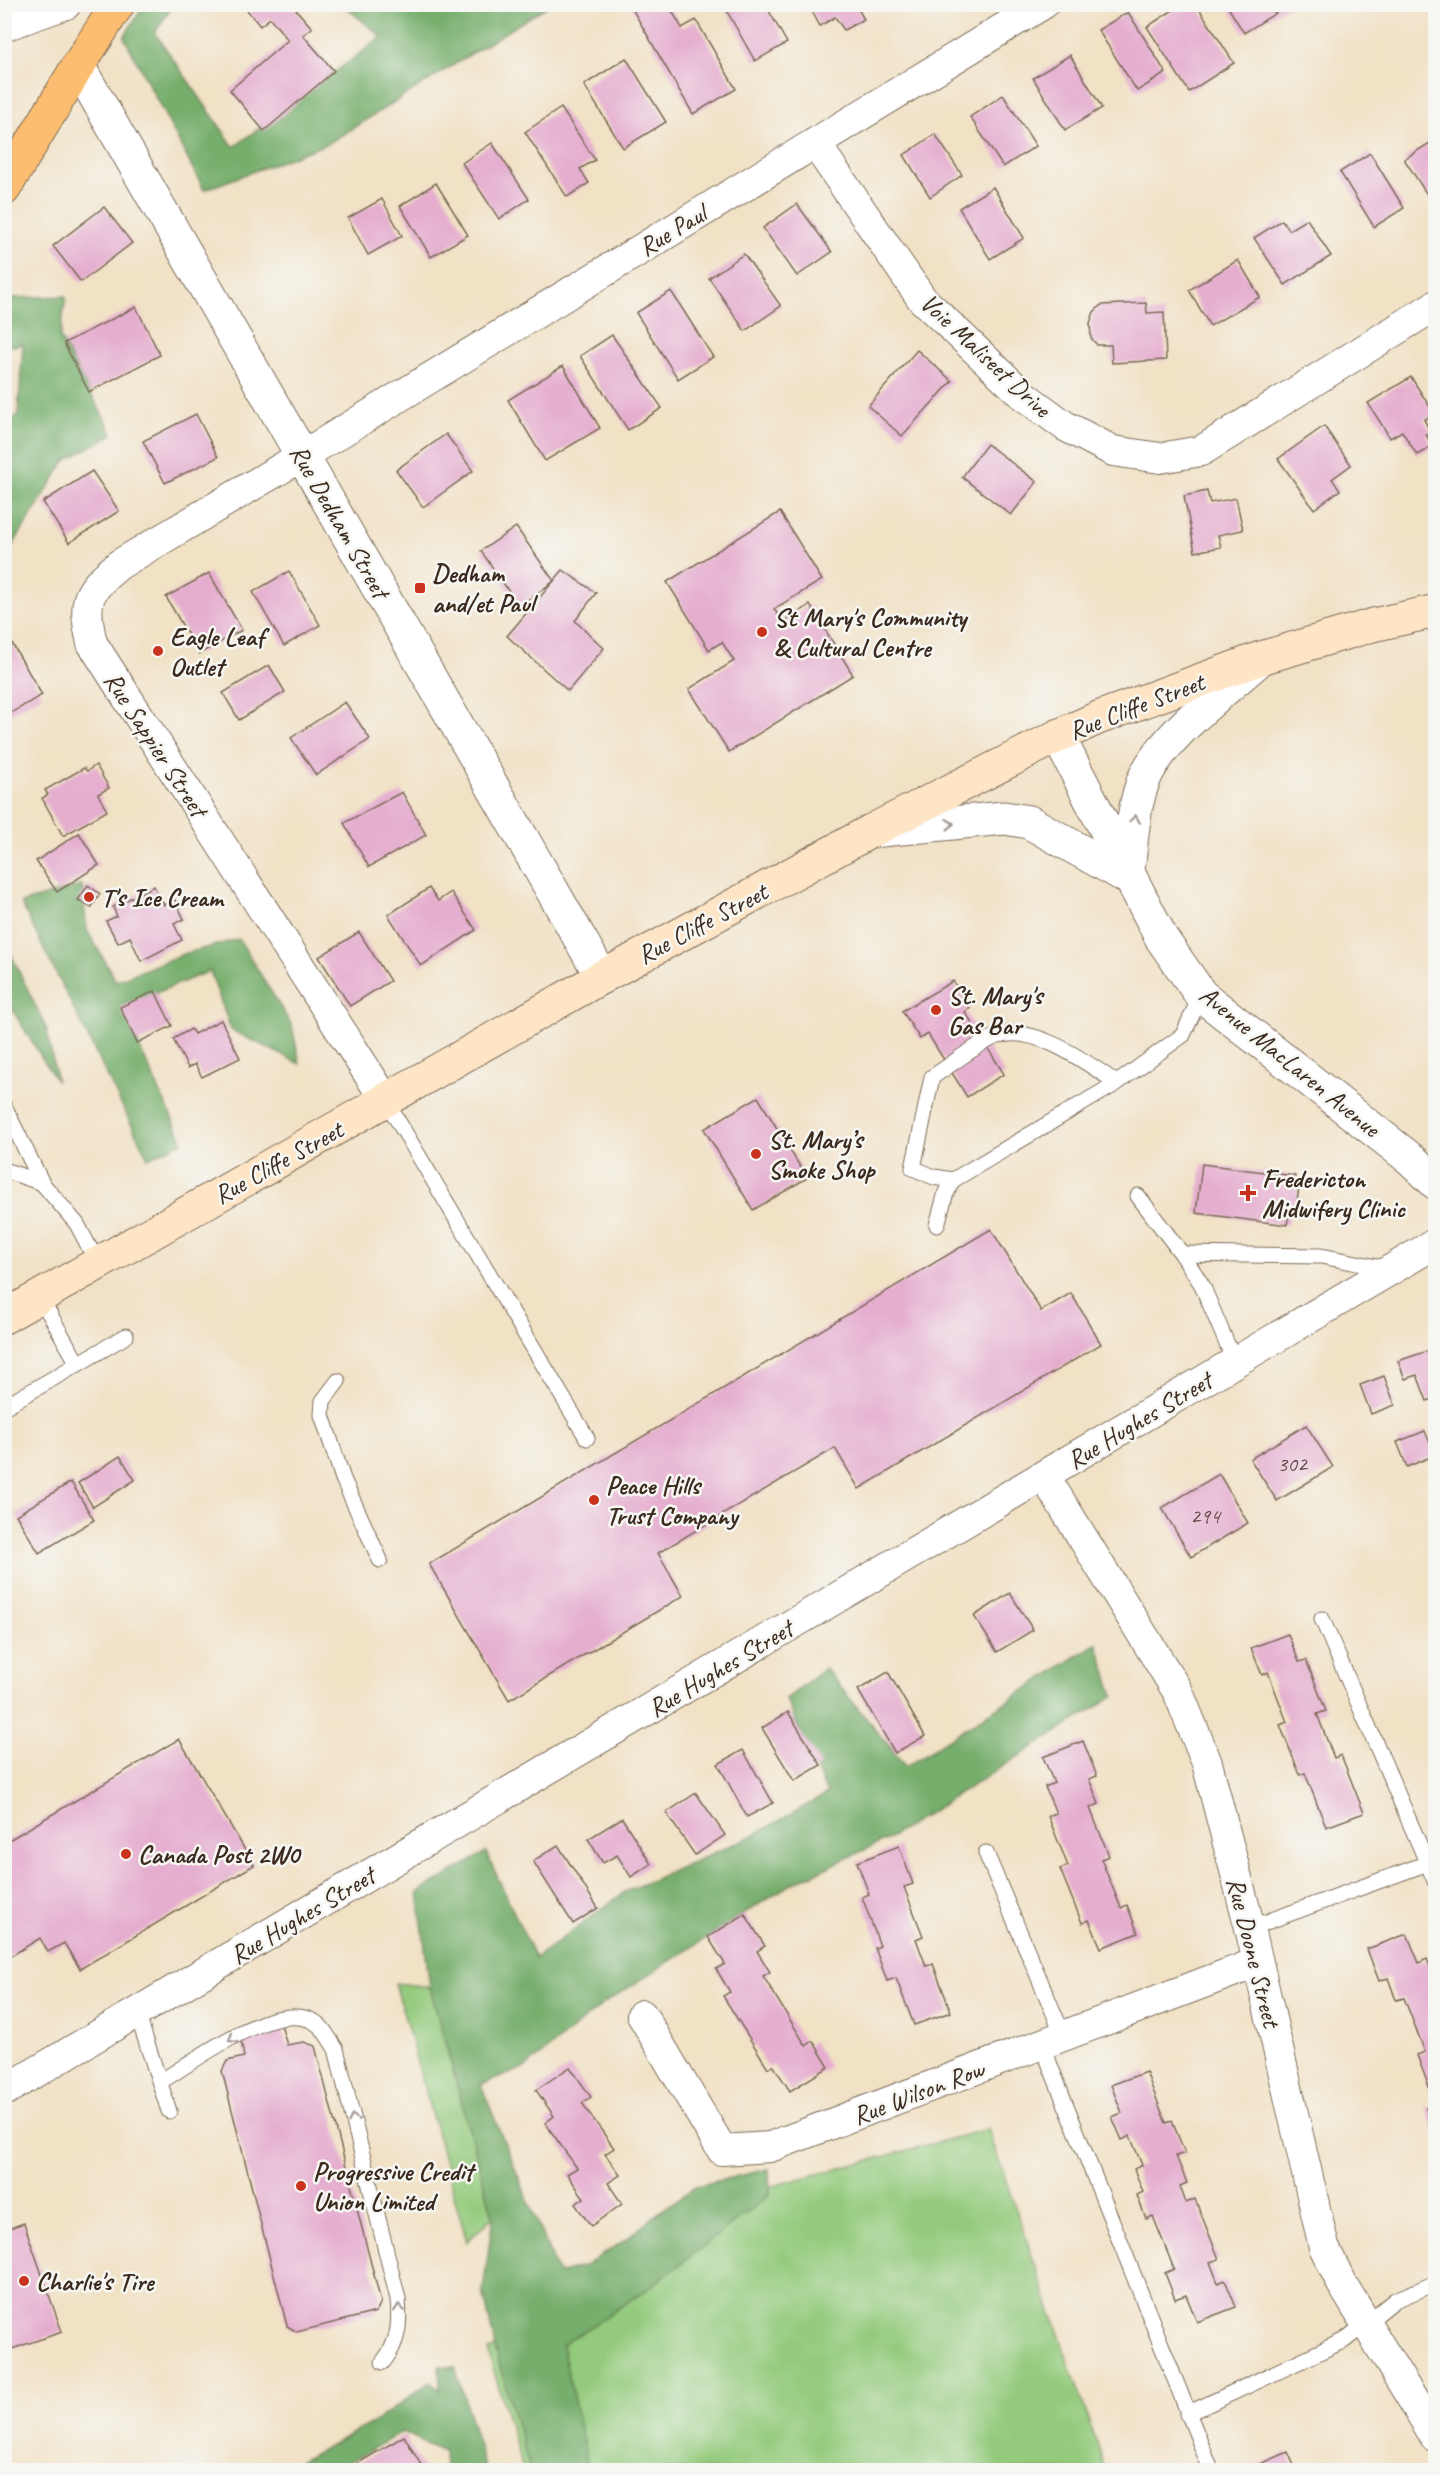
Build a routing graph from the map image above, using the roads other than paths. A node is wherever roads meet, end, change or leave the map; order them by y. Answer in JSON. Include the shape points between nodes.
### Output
{"nodes":[{"id":1,"x":66,"y":4,"type":"edge"},
{"id":2,"x":118,"y":4,"type":"edge"},
{"id":3,"x":1043,"y":4,"type":"edge"},
{"id":4,"x":4,"y":26,"type":"edge"},
{"id":5,"x":78,"y":66,"type":"junction"},
{"id":6,"x":815,"y":143,"type":"junction"},
{"id":7,"x":4,"y":189,"type":"edge"},
{"id":8,"x":1436,"y":305,"type":"edge"},
{"id":9,"x":302,"y":456,"type":"junction"},
{"id":10,"x":1436,"y":611,"type":"edge"},
{"id":11,"x":1261,"y":658,"type":"junction"},
{"id":12,"x":1058,"y":736,"type":"junction"},
{"id":13,"x":871,"y":831,"type":"junction"},
{"id":14,"x":1127,"y":877,"type":"junction"},
{"id":15,"x":602,"y":977,"type":"junction"},
{"id":16,"x":1200,"y":995,"type":"junction"},
{"id":17,"x":1117,"y":1083,"type":"junction"},
{"id":18,"x":386,"y":1101,"type":"junction"},
{"id":19,"x":4,"y":1106,"type":"edge"},
{"id":20,"x":4,"y":1170,"type":"edge"},
{"id":21,"x":953,"y":1180,"type":"junction"},
{"id":22,"x":1436,"y":1183,"type":"edge"},
{"id":23,"x":42,"y":1184,"type":"junction"},
{"id":24,"x":1138,"y":1196,"type":"dead end"},
{"id":25,"x":937,"y":1225,"type":"dead end"},
{"id":26,"x":1436,"y":1243,"type":"edge"},
{"id":27,"x":1182,"y":1254,"type":"junction"},
{"id":28,"x":98,"y":1264,"type":"junction"},
{"id":29,"x":1390,"y":1270,"type":"junction"},
{"id":30,"x":40,"y":1297,"type":"junction"},
{"id":31,"x":4,"y":1317,"type":"edge"},
{"id":32,"x":126,"y":1336,"type":"dead end"},
{"id":33,"x":1235,"y":1363,"type":"junction"},
{"id":34,"x":78,"y":1364,"type":"junction"},
{"id":35,"x":338,"y":1381,"type":"dead end"},
{"id":36,"x":4,"y":1407,"type":"edge"},
{"id":37,"x":587,"y":1438,"type":"dead end"},
{"id":38,"x":1045,"y":1477,"type":"junction"},
{"id":39,"x":380,"y":1560,"type":"dead end"},
{"id":40,"x":1322,"y":1619,"type":"dead end"},
{"id":41,"x":986,"y":1853,"type":"dead end"},
{"id":42,"x":1428,"y":1863,"type":"junction"},
{"id":43,"x":1436,"y":1883,"type":"edge"},
{"id":44,"x":1250,"y":1928,"type":"junction"},
{"id":45,"x":1256,"y":1963,"type":"junction"},
{"id":46,"x":138,"y":2013,"type":"junction"},
{"id":47,"x":642,"y":2015,"type":"dead end"},
{"id":48,"x":1052,"y":2040,"type":"junction"},
{"id":49,"x":160,"y":2082,"type":"junction"},
{"id":50,"x":4,"y":2091,"type":"edge"},
{"id":51,"x":169,"y":2111,"type":"dead end"},
{"id":52,"x":1436,"y":2283,"type":"edge"},
{"id":53,"x":1366,"y":2322,"type":"junction"},
{"id":54,"x":383,"y":2362,"type":"dead end"},
{"id":55,"x":1187,"y":2414,"type":"junction"},
{"id":56,"x":1436,"y":2438,"type":"edge"},
{"id":57,"x":1211,"y":2470,"type":"edge"}],
"edges":[{"from":1,"to":4,"type":"street"},
{"from":2,"to":5,"type":"main road"},
{"from":3,"to":6,"type":"street","name":"Rue Paul"},
{"from":5,"to":7,"type":"main road"},
{"from":5,"to":9,"type":"street","name":"Rue Dedham Street"},
{"from":6,"to":8,"type":"street","name":"Voie Maliseet Drive","via":[[922,299],[1023,394],[1065,426],[1113,451],[1160,458],[1201,451]]},
{"from":6,"to":9,"type":"street","name":"Rue Paul"},
{"from":9,"to":15,"type":"street","name":"Rue Dedham Street"},
{"from":9,"to":18,"type":"street","name":"Rue Sappier Street","via":[[120,564],[96,582],[85,612],[92,643]]},
{"from":10,"to":11,"type":"main road","name":"Rue Cliffe Street"},
{"from":11,"to":12,"type":"main road","name":"Rue Cliffe Street"},
{"from":14,"to":11,"type":"street","one_way":true,"via":[[1138,800],[1146,776],[1166,745]]},
{"from":12,"to":13,"type":"main road","name":"Rue Cliffe Street"},
{"from":12,"to":14,"type":"street","name":"Avenue MacLaren Avenue"},
{"from":13,"to":14,"type":"street","one_way":true,"via":[[1004,819],[1029,822]]},
{"from":13,"to":15,"type":"main road","name":"Rue Cliffe Street"},
{"from":14,"to":16,"type":"street","name":"Avenue MacLaren Avenue"},
{"from":15,"to":18,"type":"main road","name":"Rue Cliffe Street"},
{"from":16,"to":17,"type":"lane","via":[[1184,1035]]},
{"from":16,"to":22,"type":"street","name":"Avenue MacLaren Avenue","via":[[1413,1160]]},
{"from":17,"to":21,"type":"lane"},
{"from":17,"to":21,"type":"lane","via":[[1049,1041],[1016,1035],[996,1037],[932,1077],[913,1168]]},
{"from":18,"to":28,"type":"main road","name":"Rue Cliffe Street"},
{"from":18,"to":37,"type":"lane"},
{"from":19,"to":23,"type":"lane"},
{"from":20,"to":23,"type":"lane"},
{"from":21,"to":25,"type":"lane"},
{"from":23,"to":28,"type":"lane","via":[[77,1224]]},
{"from":24,"to":27,"type":"lane"},
{"from":26,"to":29,"type":"street","name":"Rue Hughes Street"},
{"from":27,"to":29,"type":"lane","via":[[1321,1256]]},
{"from":27,"to":33,"type":"lane","via":[[1202,1285]]},
{"from":28,"to":30,"type":"main road","name":"Rue Cliffe Street"},
{"from":29,"to":33,"type":"street","name":"Rue Hughes Street"},
{"from":30,"to":31,"type":"main road","name":"Rue Cliffe Street"},
{"from":30,"to":34,"type":"lane"},
{"from":32,"to":34,"type":"lane"},
{"from":33,"to":38,"type":"street","name":"Rue Hughes Street"},
{"from":34,"to":36,"type":"lane"},
{"from":35,"to":39,"type":"lane","via":[[323,1401],[322,1415],[343,1479]]},
{"from":38,"to":44,"type":"street","name":"Rue Doone Street","via":[[1178,1692],[1207,1763]]},
{"from":38,"to":46,"type":"street","name":"Rue Hughes Street"},
{"from":40,"to":42,"type":"lane"},
{"from":41,"to":48,"type":"lane"},
{"from":42,"to":43,"type":"lane"},
{"from":42,"to":44,"type":"lane"},
{"from":44,"to":45,"type":"street","name":"Rue Doone Street"},
{"from":45,"to":48,"type":"street","name":"Rue Wilson Row"},
{"from":45,"to":53,"type":"street","name":"Rue Doone Street","via":[[1324,2247]]},
{"from":46,"to":49,"type":"lane"},
{"from":46,"to":50,"type":"street","name":"Rue Hughes Street"},
{"from":47,"to":48,"type":"street","name":"Rue Wilson Row","via":[[722,2150],[770,2147]]},
{"from":48,"to":55,"type":"lane"},
{"from":49,"to":51,"type":"lane"},
{"from":54,"to":49,"type":"lane","one_way":true,"via":[[395,2347],[400,2325],[398,2299],[336,2049],[321,2026],[294,2015],[262,2021]]},
{"from":52,"to":53,"type":"lane","via":[[1395,2300]]},
{"from":53,"to":55,"type":"lane","via":[[1345,2340]]},
{"from":53,"to":56,"type":"street","name":"Rue Doone Street"},
{"from":55,"to":57,"type":"lane"}]}
